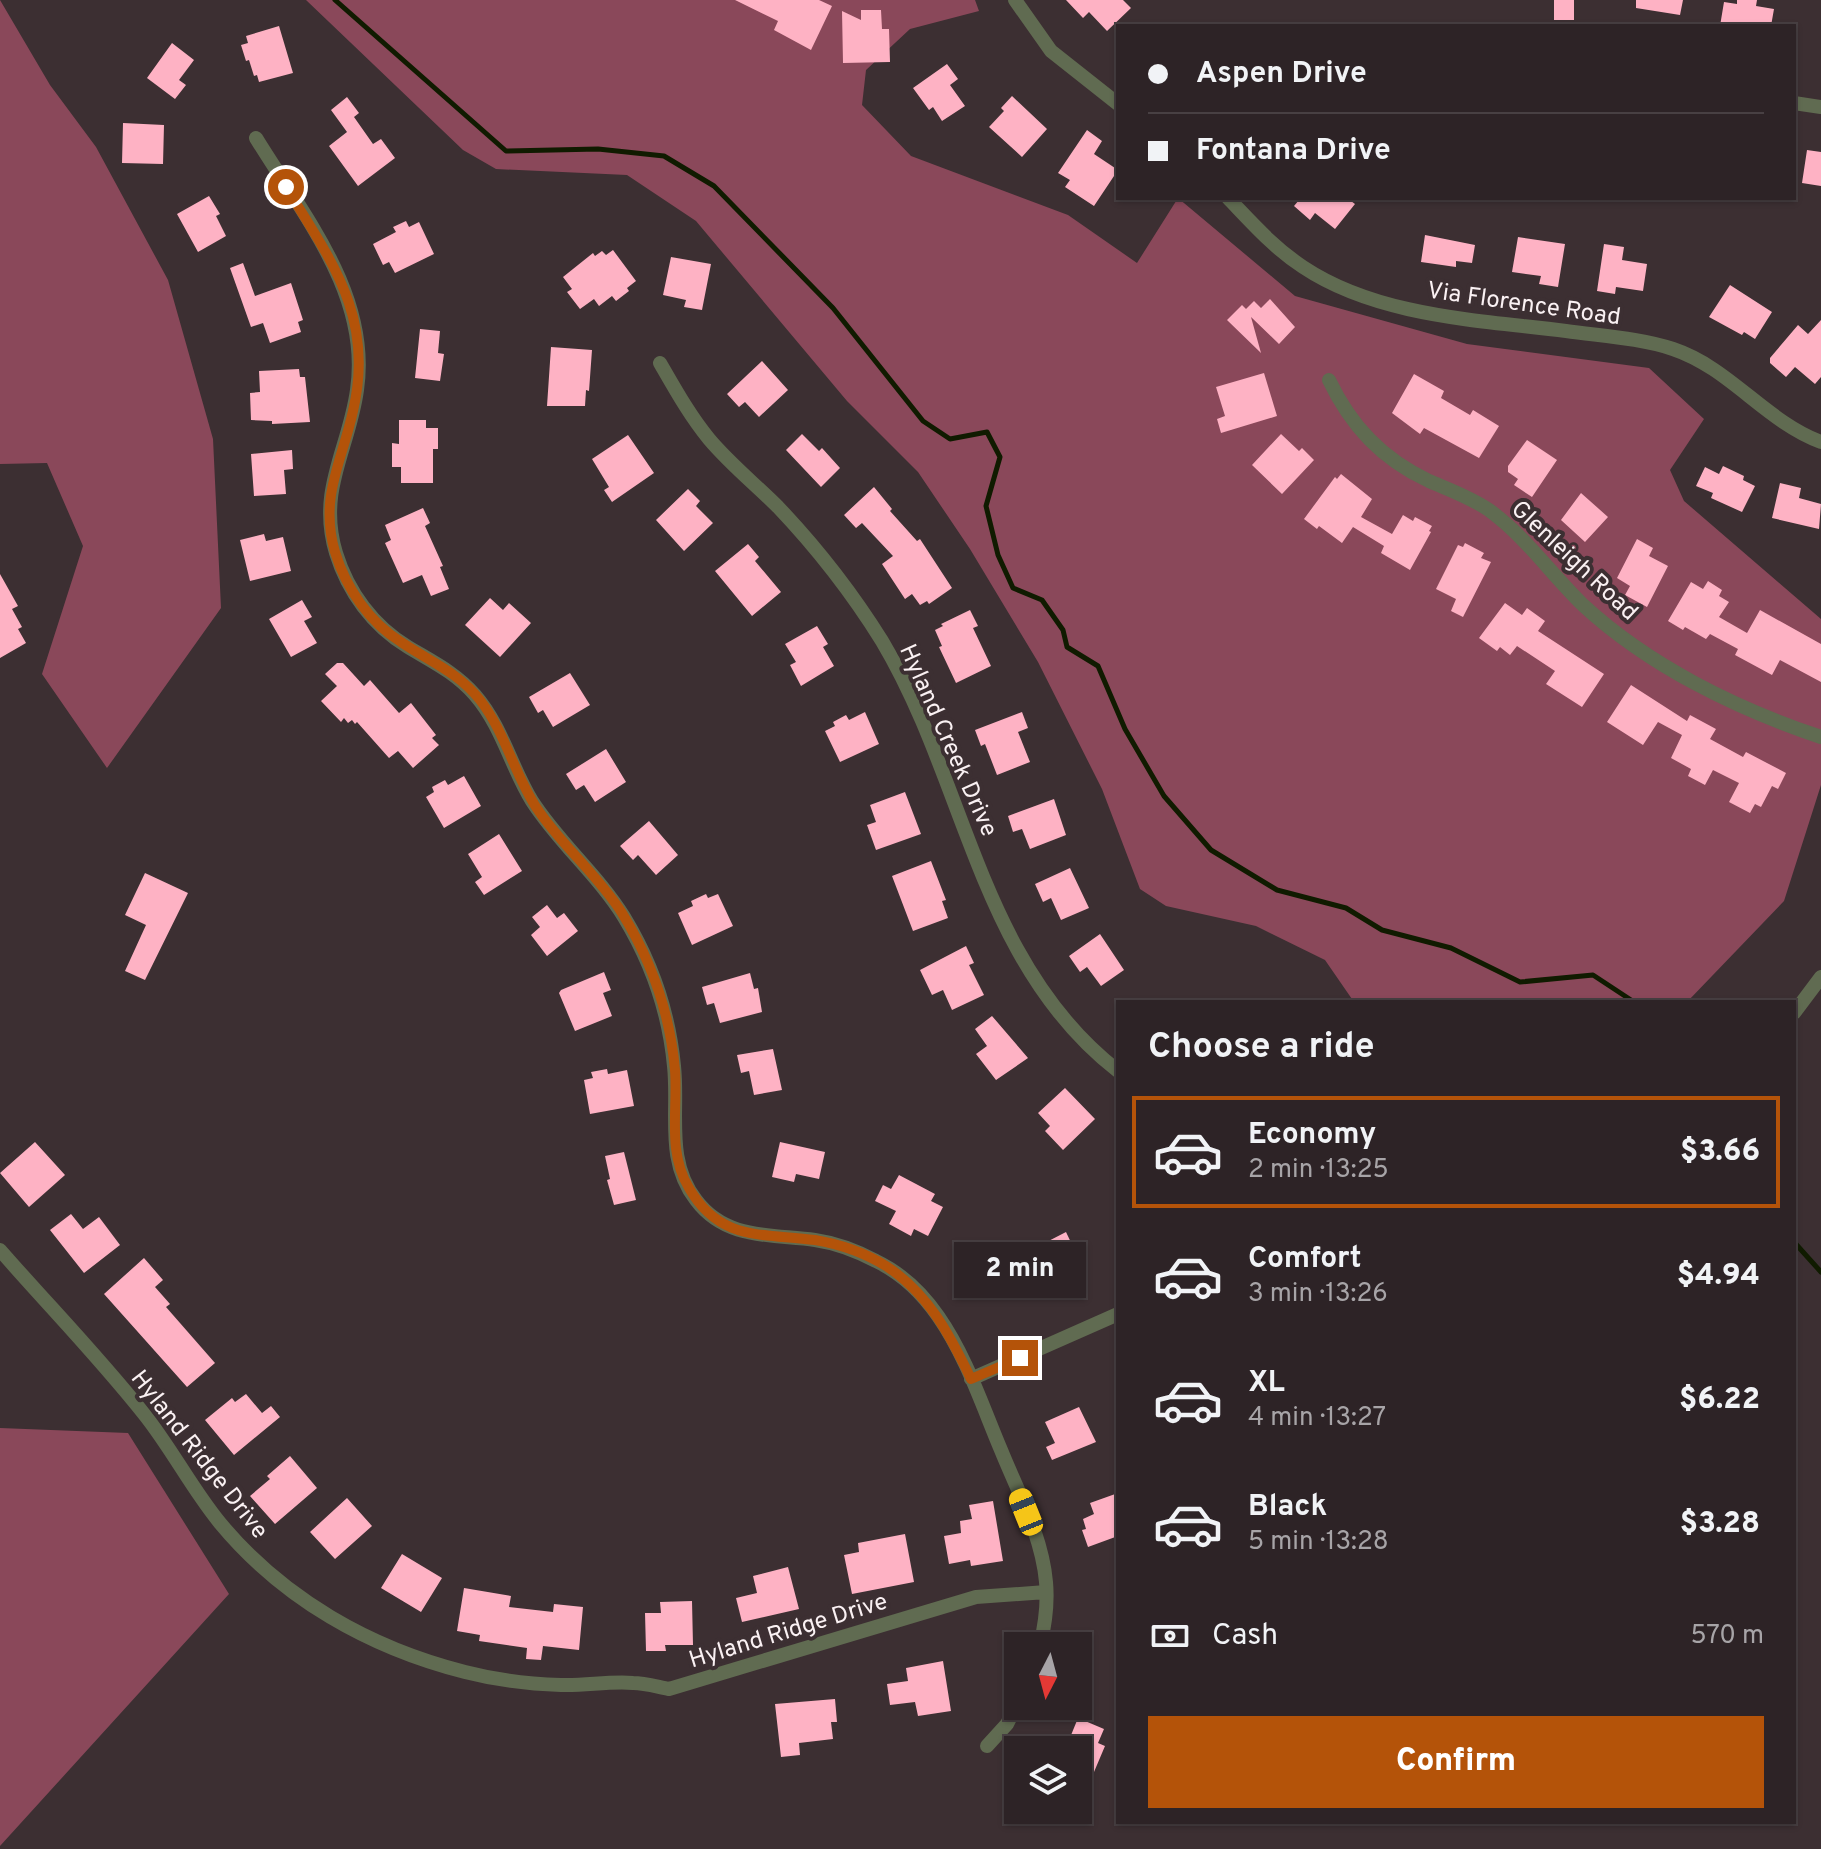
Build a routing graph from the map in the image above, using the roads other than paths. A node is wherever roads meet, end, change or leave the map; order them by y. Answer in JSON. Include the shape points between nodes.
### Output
{"nodes":[{"id":1,"x":1015,"y":0,"type":"edge"},
{"id":2,"x":1116,"y":102,"type":"edge"},
{"id":3,"x":1796,"y":103,"type":"edge"},
{"id":4,"x":1821,"y":107,"type":"edge"},
{"id":5,"x":256,"y":138,"type":"dead end"},
{"id":6,"x":1230,"y":200,"type":"edge"},
{"id":7,"x":660,"y":363,"type":"dead end"},
{"id":8,"x":1329,"y":380,"type":"dead end"},
{"id":9,"x":1821,"y":442,"type":"edge"},
{"id":10,"x":1821,"y":737,"type":"edge"},
{"id":11,"x":1821,"y":977,"type":"edge"},
{"id":12,"x":1796,"y":1010,"type":"edge"},
{"id":13,"x":1116,"y":1069,"type":"edge"},
{"id":14,"x":0,"y":1250,"type":"edge"},
{"id":15,"x":1116,"y":1315,"type":"edge"},
{"id":16,"x":971,"y":1379,"type":"junction"},
{"id":17,"x":1046,"y":1592,"type":"junction"},
{"id":18,"x":1043,"y":1632,"type":"edge"},
{"id":19,"x":1009,"y":1720,"type":"edge"},
{"id":20,"x":987,"y":1746,"type":"dead end"}],
"edges":[{"from":1,"to":2,"type":"street","via":[[1051,51]]},
{"from":3,"to":4,"type":"street"},
{"from":5,"to":16,"type":"street","via":[[331,260],[356,326],[357,390],[330,506],[342,570],[378,624],[448,669],[479,699],[533,802],[634,933],[665,1012],[675,1070],[675,1146],[686,1185],[711,1215],[745,1233],[817,1241],[883,1264],[938,1316]]},
{"from":6,"to":9,"type":"street","name":"Via Florence Road","via":[[1272,244],[1324,280],[1359,295],[1417,310],[1671,348],[1694,357],[1795,431]]},
{"from":7,"to":13,"type":"street","name":"Hyland Creek Drive","via":[[710,441],[796,526],[863,611],[913,701],[1022,962],[1071,1027]]},
{"from":8,"to":10,"type":"street","name":"Glenleigh Road","via":[[1368,441],[1394,463],[1488,509],[1585,606],[1640,650],[1750,710]]},
{"from":11,"to":12,"type":"street"},
{"from":14,"to":17,"type":"street","name":"Hyland Ridge Drive","via":[[141,1411],[221,1525],[260,1565],[348,1628],[437,1665],[531,1684],[633,1683],[669,1689],[976,1597]]},
{"from":15,"to":16,"type":"street"},
{"from":16,"to":17,"type":"street","via":[[1036,1536]]},
{"from":17,"to":18,"type":"street"},
{"from":19,"to":20,"type":"street"}]}
